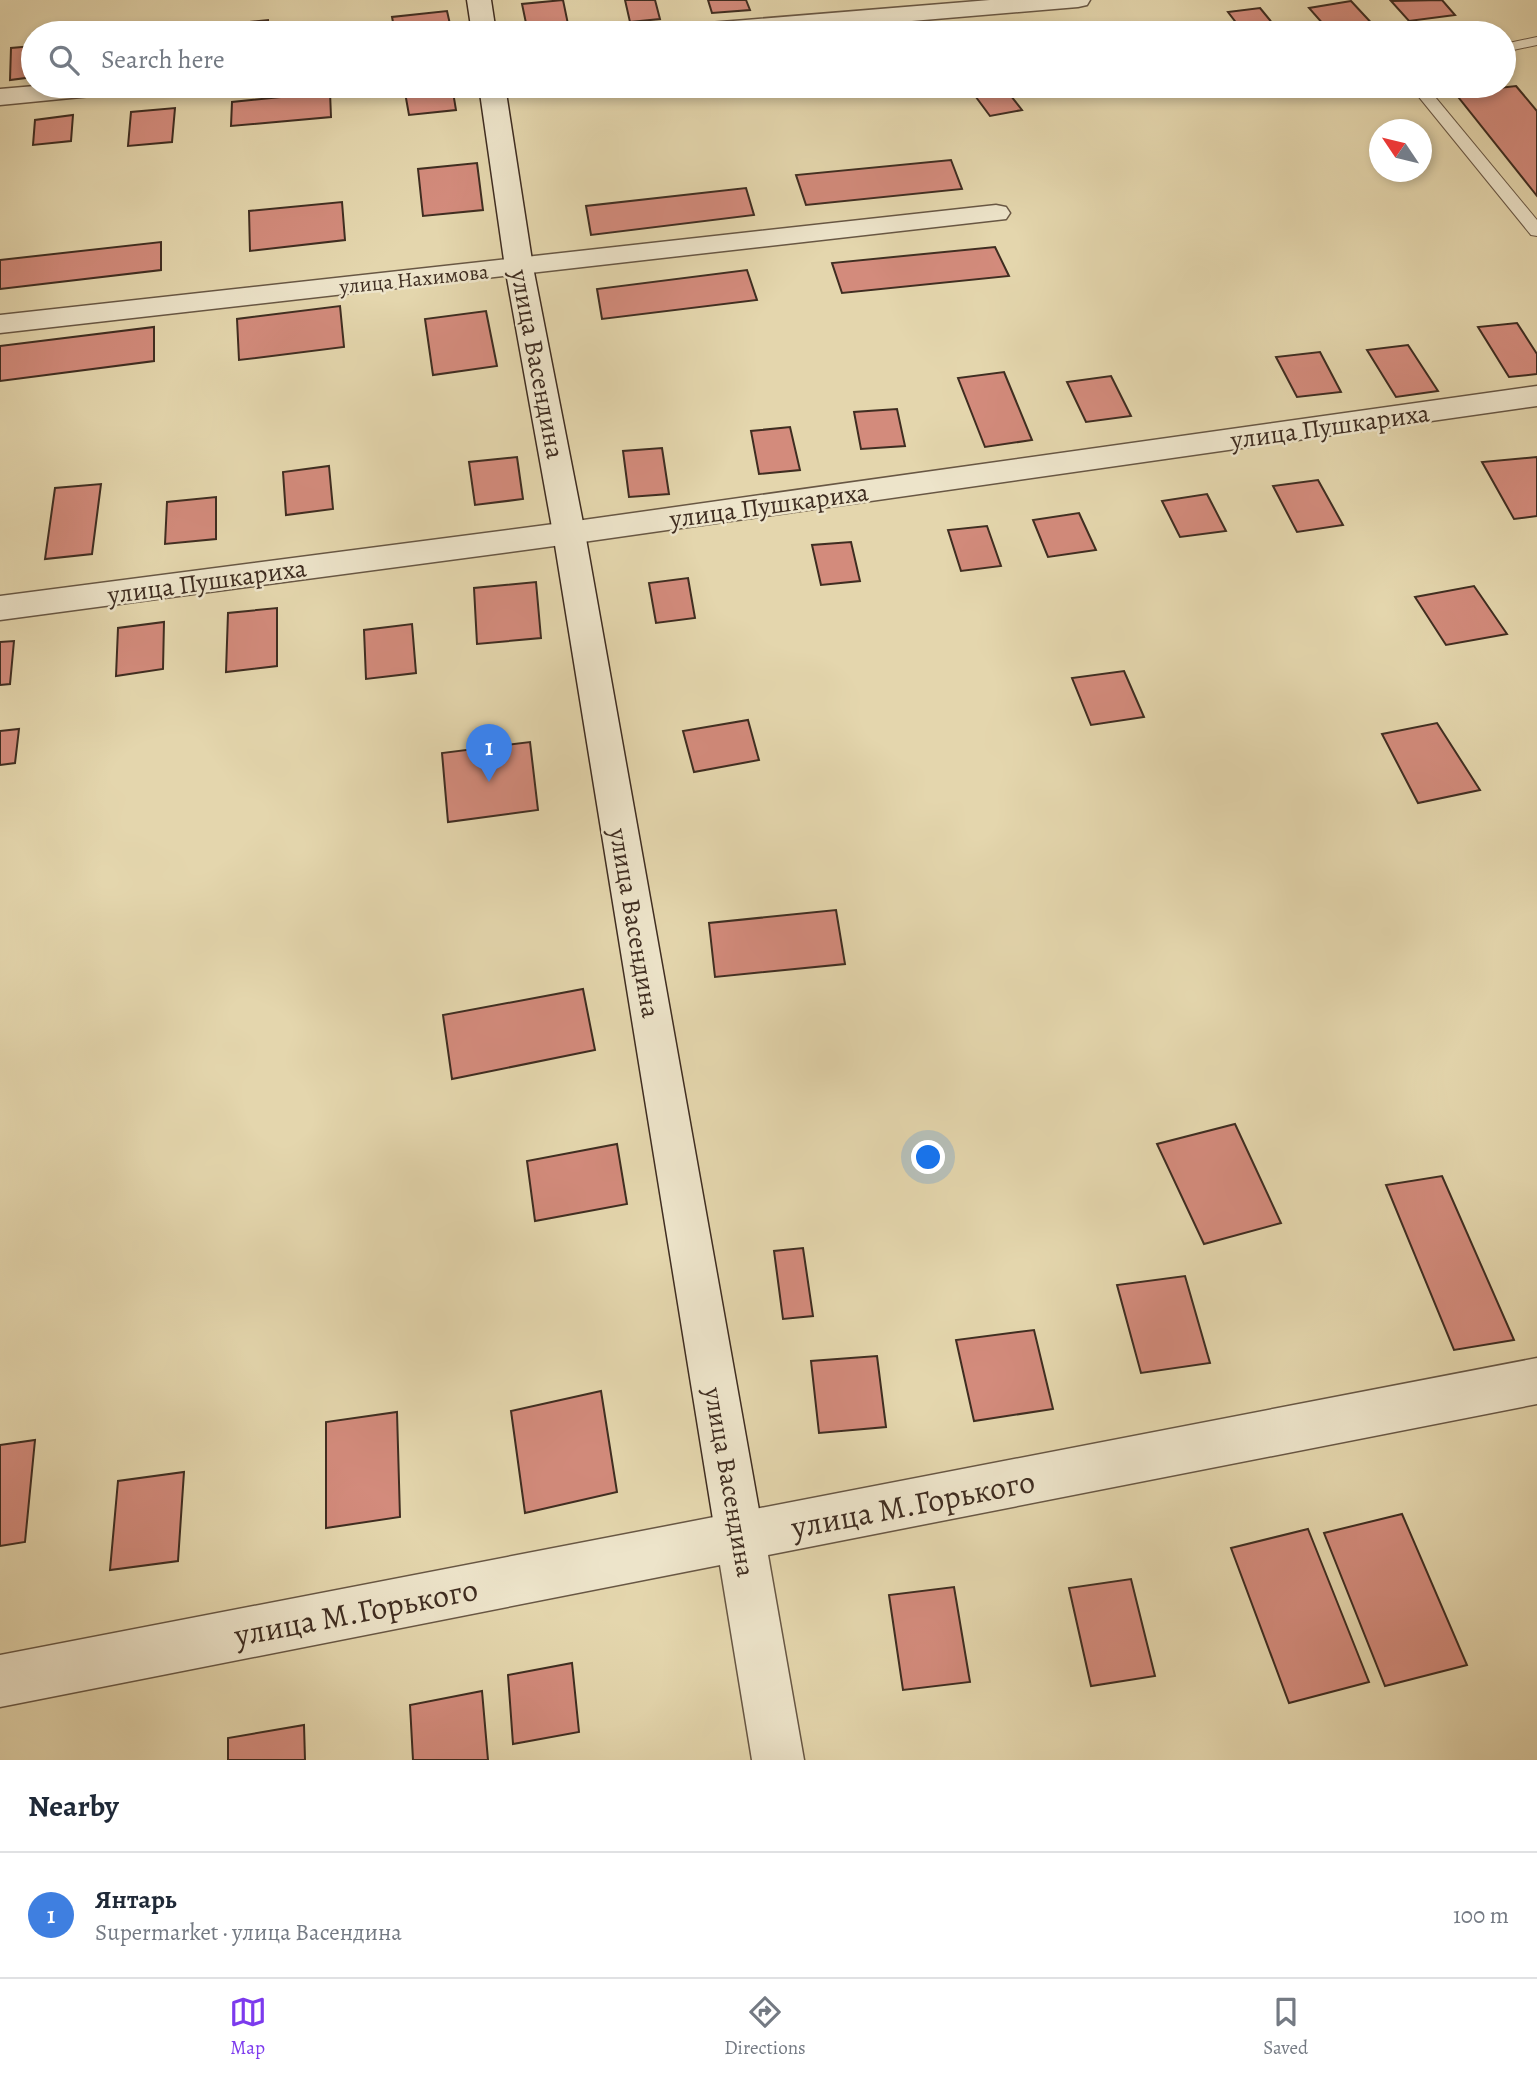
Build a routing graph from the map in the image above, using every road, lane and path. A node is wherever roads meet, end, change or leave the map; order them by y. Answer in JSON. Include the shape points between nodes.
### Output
{"nodes":[{"id":1,"x":479,"y":0,"type":"edge"},
{"id":2,"x":1078,"y":0,"type":"edge"},
{"id":3,"x":1051,"y":1,"type":"edge"},
{"id":4,"x":482,"y":21,"type":"edge"},
{"id":5,"x":822,"y":21,"type":"edge"},
{"id":6,"x":1537,"y":41,"type":"edge"},
{"id":7,"x":1516,"y":45,"type":"edge"},
{"id":8,"x":21,"y":95,"type":"edge"},
{"id":9,"x":0,"y":97,"type":"edge"},
{"id":10,"x":494,"y":98,"type":"edge"},
{"id":11,"x":1428,"y":98,"type":"edge"},
{"id":12,"x":996,"y":213,"type":"dead end"},
{"id":13,"x":1537,"y":231,"type":"edge"},
{"id":14,"x":519,"y":267,"type":"junction"},
{"id":15,"x":0,"y":324,"type":"edge"},
{"id":16,"x":1537,"y":396,"type":"edge"},
{"id":17,"x":569,"y":533,"type":"junction"},
{"id":18,"x":0,"y":608,"type":"edge"},
{"id":19,"x":1537,"y":1381,"type":"edge"},
{"id":20,"x":740,"y":1538,"type":"junction"},
{"id":21,"x":0,"y":1681,"type":"edge"},
{"id":22,"x":778,"y":1760,"type":"edge"}],
"edges":[{"from":1,"to":4,"type":"street"},
{"from":2,"to":3,"type":"street"},
{"from":3,"to":5,"type":"street"},
{"from":6,"to":7,"type":"lane"},
{"from":8,"to":9,"type":"street"},
{"from":10,"to":14,"type":"street","name":"улица Васендина"},
{"from":11,"to":13,"type":"lane"},
{"from":12,"to":14,"type":"street","name":"улица Нахимова"},
{"from":14,"to":15,"type":"street","name":"улица Нахимова"},
{"from":14,"to":17,"type":"street","name":"улица Васендина"},
{"from":16,"to":17,"type":"street","name":"улица Пушкариха"},
{"from":17,"to":18,"type":"street","name":"улица Пушкариха"},
{"from":17,"to":20,"type":"street","name":"улица Васендина"},
{"from":19,"to":20,"type":"street","name":"улица М.Горького"},
{"from":20,"to":21,"type":"street","name":"улица М.Горького"},
{"from":20,"to":22,"type":"street","name":"улица Васендина"}]}
